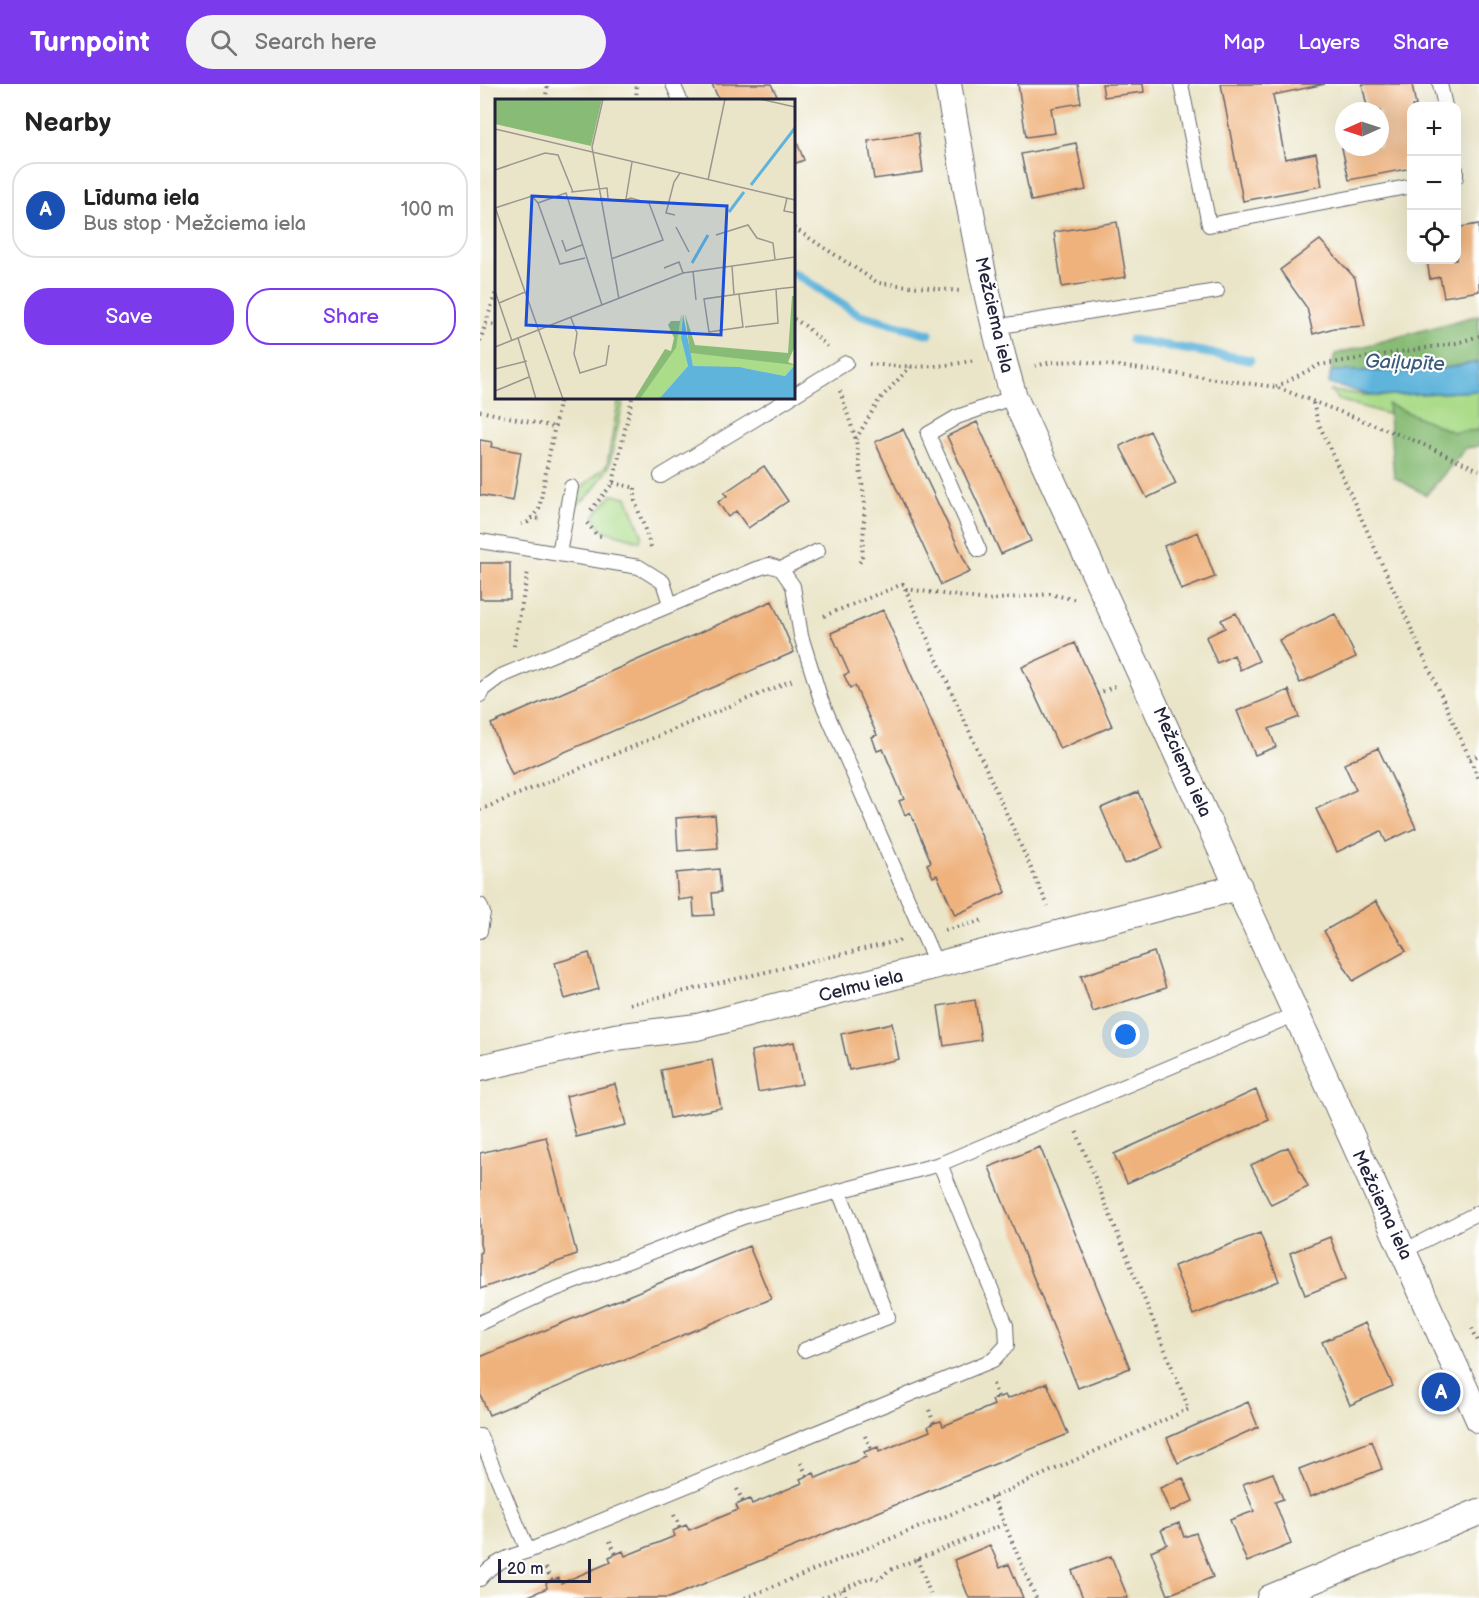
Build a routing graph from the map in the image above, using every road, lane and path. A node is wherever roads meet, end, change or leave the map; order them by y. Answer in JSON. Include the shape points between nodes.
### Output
{"nodes":[{"id":1,"x":548,"y":84,"type":"edge"},
{"id":2,"x":637,"y":84,"type":"edge"},
{"id":3,"x":673,"y":84,"type":"edge"},
{"id":4,"x":948,"y":84,"type":"edge"},
{"id":5,"x":1181,"y":84,"type":"edge"},
{"id":6,"x":1440,"y":84,"type":"edge"},
{"id":7,"x":545,"y":99,"type":"edge"},
{"id":8,"x":636,"y":99,"type":"edge"},
{"id":9,"x":680,"y":99,"type":"edge"},
{"id":10,"x":1443,"y":102,"type":"edge"},
{"id":11,"x":1407,"y":187,"type":"edge"},
{"id":12,"x":795,"y":229,"type":"edge"},
{"id":13,"x":963,"y":291,"type":"dead end"},
{"id":14,"x":1217,"y":291,"type":"dead end"},
{"id":15,"x":495,"y":295,"type":"edge"},
{"id":16,"x":795,"y":320,"type":"edge"},
{"id":17,"x":1023,"y":323,"type":"junction"},
{"id":18,"x":486,"y":324,"type":"junction"},
{"id":19,"x":495,"y":326,"type":"edge"},
{"id":20,"x":995,"y":327,"type":"junction"},
{"id":21,"x":1479,"y":336,"type":"edge"},
{"id":22,"x":480,"y":341,"type":"edge"},
{"id":23,"x":981,"y":358,"type":"dead end"},
{"id":24,"x":841,"y":366,"type":"junction"},
{"id":25,"x":1035,"y":366,"type":"junction"},
{"id":26,"x":910,"y":367,"type":"junction"},
{"id":27,"x":1039,"y":377,"type":"dead end"},
{"id":28,"x":1276,"y":387,"type":"junction"},
{"id":29,"x":795,"y":394,"type":"edge"},
{"id":30,"x":1014,"y":397,"type":"junction"},
{"id":31,"x":560,"y":399,"type":"edge"},
{"id":32,"x":632,"y":399,"type":"edge"},
{"id":33,"x":787,"y":399,"type":"edge"},
{"id":34,"x":1313,"y":402,"type":"junction"},
{"id":35,"x":480,"y":411,"type":"edge"},
{"id":36,"x":554,"y":427,"type":"junction"},
{"id":37,"x":856,"y":440,"type":"junction"},
{"id":38,"x":1479,"y":470,"type":"edge"},
{"id":39,"x":661,"y":476,"type":"dead end"},
{"id":40,"x":571,"y":487,"type":"dead end"},
{"id":41,"x":635,"y":488,"type":"dead end"},
{"id":42,"x":531,"y":518,"type":"junction"},
{"id":43,"x":584,"y":518,"type":"junction"},
{"id":44,"x":565,"y":522,"type":"junction"},
{"id":45,"x":512,"y":527,"type":"dead end"},
{"id":46,"x":608,"y":537,"type":"dead end"},
{"id":47,"x":480,"y":541,"type":"edge"},
{"id":48,"x":640,"y":545,"type":"dead end"},
{"id":49,"x":651,"y":548,"type":"junction"},
{"id":50,"x":532,"y":549,"type":"junction"},
{"id":51,"x":979,"y":550,"type":"dead end"},
{"id":52,"x":818,"y":551,"type":"dead end"},
{"id":53,"x":559,"y":554,"type":"junction"},
{"id":54,"x":859,"y":563,"type":"dead end"},
{"id":55,"x":781,"y":569,"type":"junction"},
{"id":56,"x":648,"y":573,"type":"junction"},
{"id":57,"x":905,"y":589,"type":"junction"},
{"id":58,"x":1084,"y":602,"type":"dead end"},
{"id":59,"x":669,"y":604,"type":"junction"},
{"id":60,"x":824,"y":616,"type":"dead end"},
{"id":61,"x":509,"y":673,"type":"junction"},
{"id":62,"x":813,"y":674,"type":"junction"},
{"id":63,"x":1121,"y":682,"type":"dead end"},
{"id":64,"x":1098,"y":694,"type":"dead end"},
{"id":65,"x":480,"y":695,"type":"edge"},
{"id":66,"x":1479,"y":755,"type":"edge"},
{"id":67,"x":1470,"y":759,"type":"junction"},
{"id":68,"x":1479,"y":779,"type":"edge"},
{"id":69,"x":480,"y":810,"type":"edge"},
{"id":70,"x":1239,"y":887,"type":"junction"},
{"id":71,"x":1059,"y":903,"type":"dead end"},
{"id":72,"x":480,"y":905,"type":"edge"},
{"id":73,"x":1048,"y":906,"type":"junction"},
{"id":74,"x":1037,"y":908,"type":"dead end"},
{"id":75,"x":995,"y":918,"type":"dead end"},
{"id":76,"x":480,"y":931,"type":"edge"},
{"id":77,"x":923,"y":935,"type":"junction"},
{"id":78,"x":937,"y":966,"type":"junction"},
{"id":79,"x":629,"y":1004,"type":"dead end"},
{"id":80,"x":1296,"y":1014,"type":"junction"},
{"id":81,"x":480,"y":1068,"type":"edge"},
{"id":82,"x":1068,"y":1111,"type":"junction"},
{"id":83,"x":940,"y":1164,"type":"junction"},
{"id":84,"x":839,"y":1191,"type":"junction"},
{"id":85,"x":1479,"y":1212,"type":"edge"},
{"id":86,"x":1404,"y":1251,"type":"junction"},
{"id":87,"x":1469,"y":1322,"type":"dead end"},
{"id":88,"x":480,"y":1323,"type":"edge"},
{"id":89,"x":1479,"y":1343,"type":"edge"},
{"id":90,"x":804,"y":1350,"type":"dead end"},
{"id":91,"x":926,"y":1403,"type":"dead end"},
{"id":92,"x":1479,"y":1420,"type":"edge"},
{"id":93,"x":934,"y":1423,"type":"dead end"},
{"id":94,"x":862,"y":1430,"type":"dead end"},
{"id":95,"x":480,"y":1436,"type":"edge"},
{"id":96,"x":871,"y":1449,"type":"dead end"},
{"id":97,"x":799,"y":1456,"type":"dead end"},
{"id":98,"x":807,"y":1476,"type":"dead end"},
{"id":99,"x":735,"y":1483,"type":"dead end"},
{"id":100,"x":993,"y":1497,"type":"junction"},
{"id":101,"x":743,"y":1502,"type":"dead end"},
{"id":102,"x":671,"y":1509,"type":"dead end"},
{"id":103,"x":1479,"y":1512,"type":"edge"},
{"id":104,"x":1005,"y":1524,"type":"junction"},
{"id":105,"x":680,"y":1528,"type":"dead end"},
{"id":106,"x":607,"y":1536,"type":"dead end"},
{"id":107,"x":528,"y":1551,"type":"junction"},
{"id":108,"x":616,"y":1554,"type":"dead end"},
{"id":109,"x":917,"y":1560,"type":"junction"},
{"id":110,"x":544,"y":1562,"type":"dead end"},
{"id":111,"x":480,"y":1579,"type":"edge"},
{"id":112,"x":552,"y":1581,"type":"dead end"},
{"id":113,"x":843,"y":1589,"type":"junction"},
{"id":114,"x":745,"y":1598,"type":"edge"},
{"id":115,"x":822,"y":1598,"type":"edge"},
{"id":116,"x":846,"y":1598,"type":"edge"},
{"id":117,"x":932,"y":1598,"type":"edge"},
{"id":118,"x":1036,"y":1598,"type":"edge"},
{"id":119,"x":1270,"y":1598,"type":"edge"}],
"edges":[{"from":1,"to":7,"type":"path"},
{"from":2,"to":8,"type":"path"},
{"from":3,"to":9,"type":"lane"},
{"from":4,"to":20,"type":"street","name":"Mežciema iela"},
{"from":5,"to":11,"type":"lane","via":[[1209,225]]},
{"from":6,"to":10,"type":"lane"},
{"from":12,"to":13,"type":"path","via":[[878,283]]},
{"from":14,"to":17,"type":"lane"},
{"from":15,"to":18,"type":"path"},
{"from":16,"to":24,"type":"path"},
{"from":17,"to":20,"type":"lane"},
{"from":17,"to":25,"type":"path"},
{"from":18,"to":19,"type":"path"},
{"from":18,"to":22,"type":"path"},
{"from":20,"to":30,"type":"street","name":"Mežciema iela"},
{"from":21,"to":28,"type":"path","via":[[1319,365]]},
{"from":23,"to":26,"type":"path","via":[[955,365]]},
{"from":24,"to":26,"type":"path"},
{"from":24,"to":29,"type":"lane"},
{"from":24,"to":37,"type":"path","via":[[838,384]]},
{"from":25,"to":27,"type":"path"},
{"from":25,"to":28,"type":"path","via":[[1080,361]]},
{"from":26,"to":37,"type":"path","via":[[879,400]]},
{"from":28,"to":34,"type":"path"},
{"from":30,"to":51,"type":"lane","via":[[957,417],[928,434]]},
{"from":30,"to":70,"type":"street","name":"Mežciema iela"},
{"from":31,"to":36,"type":"path"},
{"from":32,"to":43,"type":"path","via":[[613,483]]},
{"from":33,"to":39,"type":"lane"},
{"from":34,"to":38,"type":"path"},
{"from":34,"to":67,"type":"path","via":[[1318,422]]},
{"from":35,"to":36,"type":"path"},
{"from":36,"to":42,"type":"path","via":[[538,509]]},
{"from":37,"to":54,"type":"path","via":[[865,504]]},
{"from":40,"to":44,"type":"lane"},
{"from":41,"to":49,"type":"path","via":[[635,501]]},
{"from":42,"to":44,"type":"path"},
{"from":42,"to":45,"type":"path"},
{"from":43,"to":44,"type":"path","via":[[580,523]]},
{"from":43,"to":46,"type":"path","via":[[597,535]]},
{"from":44,"to":53,"type":"lane"},
{"from":47,"to":50,"type":"lane"},
{"from":48,"to":49,"type":"path"},
{"from":49,"to":56,"type":"path","via":[[654,556]]},
{"from":50,"to":53,"type":"lane"},
{"from":50,"to":61,"type":"path"},
{"from":52,"to":55,"type":"lane"},
{"from":53,"to":56,"type":"lane","via":[[639,567]]},
{"from":55,"to":59,"type":"lane","via":[[769,565],[756,569]]},
{"from":55,"to":62,"type":"lane","via":[[793,586],[801,636]]},
{"from":56,"to":59,"type":"lane","via":[[663,582]]},
{"from":57,"to":58,"type":"path","via":[[987,600],[1050,594]]},
{"from":57,"to":60,"type":"path","via":[[903,584]]},
{"from":57,"to":73,"type":"path"},
{"from":59,"to":61,"type":"lane"},
{"from":61,"to":65,"type":"lane","via":[[483,688]]},
{"from":62,"to":69,"type":"path"},
{"from":62,"to":77,"type":"lane"},
{"from":63,"to":64,"type":"path"},
{"from":66,"to":67,"type":"path"},
{"from":67,"to":68,"type":"path"},
{"from":70,"to":78,"type":"street","name":"Celmu iela"},
{"from":70,"to":80,"type":"street","name":"Mežciema iela"},
{"from":71,"to":73,"type":"path"},
{"from":72,"to":76,"type":"lane"},
{"from":73,"to":74,"type":"path"},
{"from":75,"to":77,"type":"path"},
{"from":77,"to":78,"type":"lane"},
{"from":77,"to":79,"type":"path"},
{"from":78,"to":81,"type":"street","name":"Celmu iela","via":[[697,1027],[615,1037]]},
{"from":80,"to":82,"type":"lane"},
{"from":80,"to":86,"type":"street","name":"Mežciema iela"},
{"from":82,"to":83,"type":"lane"},
{"from":82,"to":100,"type":"path","via":[[1189,1409]]},
{"from":83,"to":84,"type":"lane"},
{"from":83,"to":107,"type":"lane","via":[[1006,1325],[1007,1345],[993,1360]]},
{"from":84,"to":88,"type":"lane","via":[[743,1217],[545,1293]]},
{"from":84,"to":90,"type":"lane","via":[[888,1317]]},
{"from":85,"to":86,"type":"lane"},
{"from":86,"to":92,"type":"street","name":"Mežciema iela"},
{"from":87,"to":89,"type":"path"},
{"from":91,"to":93,"type":"path"},
{"from":94,"to":96,"type":"path"},
{"from":95,"to":107,"type":"lane"},
{"from":97,"to":98,"type":"path"},
{"from":99,"to":101,"type":"path"},
{"from":100,"to":104,"type":"path"},
{"from":100,"to":114,"type":"path"},
{"from":102,"to":105,"type":"path"},
{"from":103,"to":119,"type":"street"},
{"from":104,"to":109,"type":"path"},
{"from":104,"to":118,"type":"path"},
{"from":106,"to":108,"type":"path"},
{"from":107,"to":111,"type":"lane","via":[[508,1557],[484,1572]]},
{"from":109,"to":113,"type":"path","via":[[888,1571],[879,1580],[872,1577]]},
{"from":109,"to":117,"type":"path"},
{"from":110,"to":112,"type":"path"},
{"from":113,"to":115,"type":"path"},
{"from":113,"to":116,"type":"path"}]}
